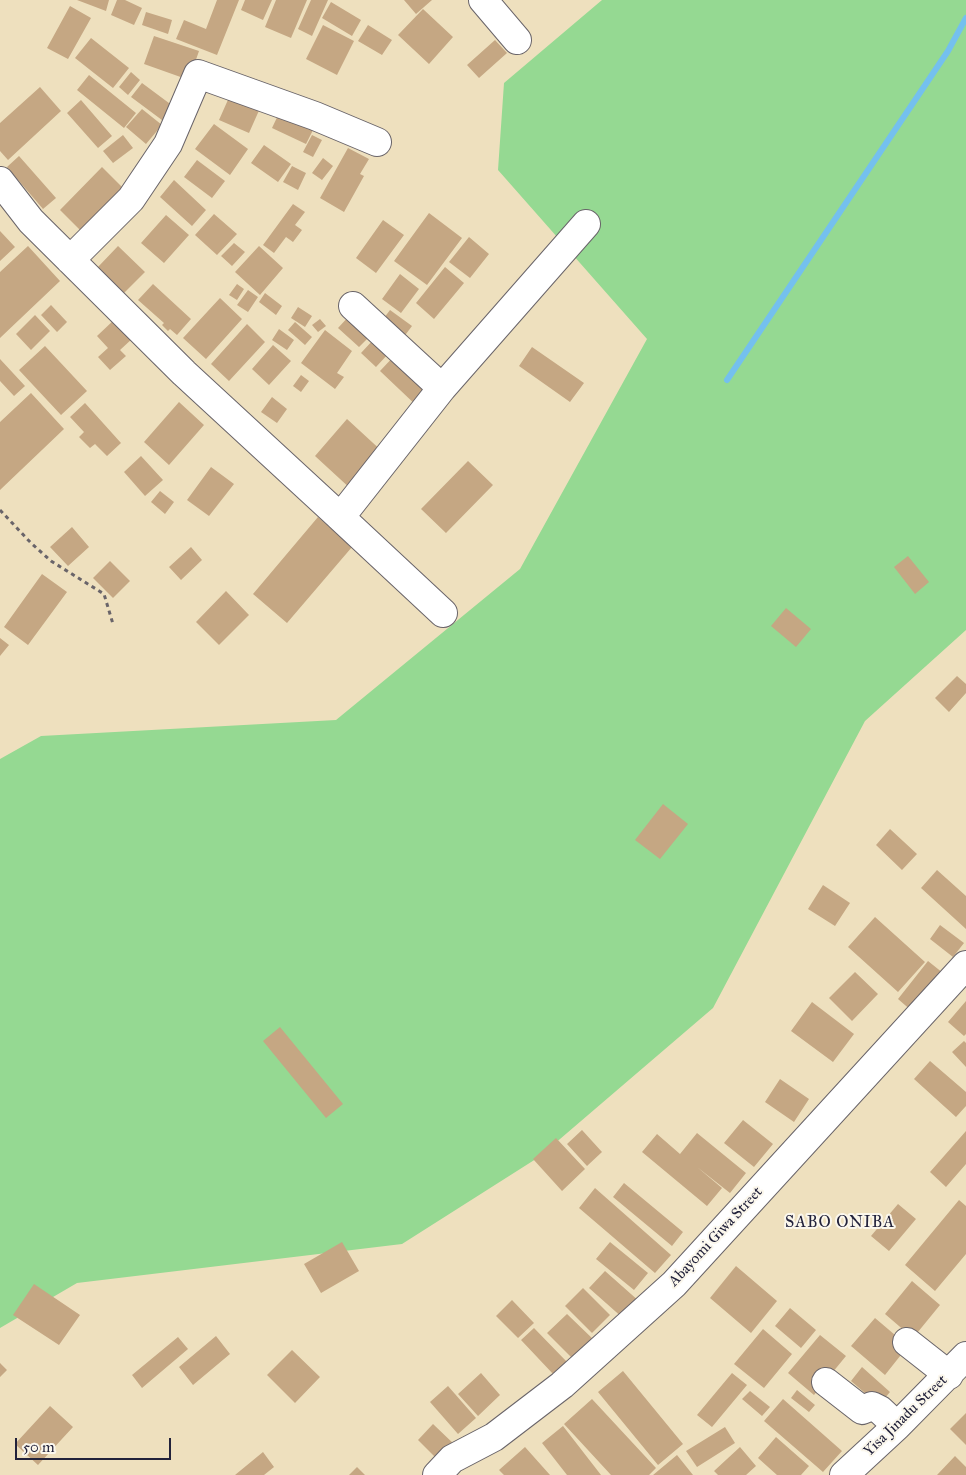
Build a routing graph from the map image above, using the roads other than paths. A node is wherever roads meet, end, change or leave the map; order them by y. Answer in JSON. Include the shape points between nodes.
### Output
{"nodes":[{"id":1,"x":483,"y":0,"type":"edge"},
{"id":2,"x":517,"y":40,"type":"dead end"},
{"id":3,"x":377,"y":142,"type":"dead end"},
{"id":4,"x":0,"y":181,"type":"edge"},
{"id":5,"x":586,"y":224,"type":"dead end"},
{"id":6,"x":70,"y":260,"type":"junction"},
{"id":7,"x":353,"y":306,"type":"dead end"},
{"id":8,"x":442,"y":388,"type":"junction"},
{"id":9,"x":339,"y":516,"type":"junction"},
{"id":10,"x":443,"y":613,"type":"dead end"},
{"id":11,"x":966,"y":965,"type":"edge"},
{"id":12,"x":907,"y":1342,"type":"dead end"},
{"id":13,"x":957,"y":1366,"type":"edge"},
{"id":14,"x":826,"y":1382,"type":"dead end"},
{"id":15,"x":897,"y":1426,"type":"junction"},
{"id":16,"x":437,"y":1475,"type":"edge"},
{"id":17,"x":844,"y":1475,"type":"edge"}],
"edges":[{"from":1,"to":2,"type":"street"},
{"from":3,"to":6,"type":"street","via":[[198,74],[168,144],[131,199]]},
{"from":4,"to":6,"type":"street","via":[[32,221]]},
{"from":5,"to":8,"type":"street"},
{"from":6,"to":9,"type":"street","via":[[184,373]]},
{"from":7,"to":8,"type":"street"},
{"from":8,"to":9,"type":"street"},
{"from":9,"to":10,"type":"street"},
{"from":11,"to":16,"type":"street","name":"Abayomi Giwa Street","via":[[674,1284],[562,1385],[494,1437],[452,1460]]},
{"from":12,"to":13,"type":"street"},
{"from":13,"to":15,"type":"street","name":"Yisa Jinadu Street"},
{"from":14,"to":15,"type":"street","via":[[862,1410],[872,1406]]},
{"from":15,"to":17,"type":"street","name":"Yisa Jinadu Street"}]}
